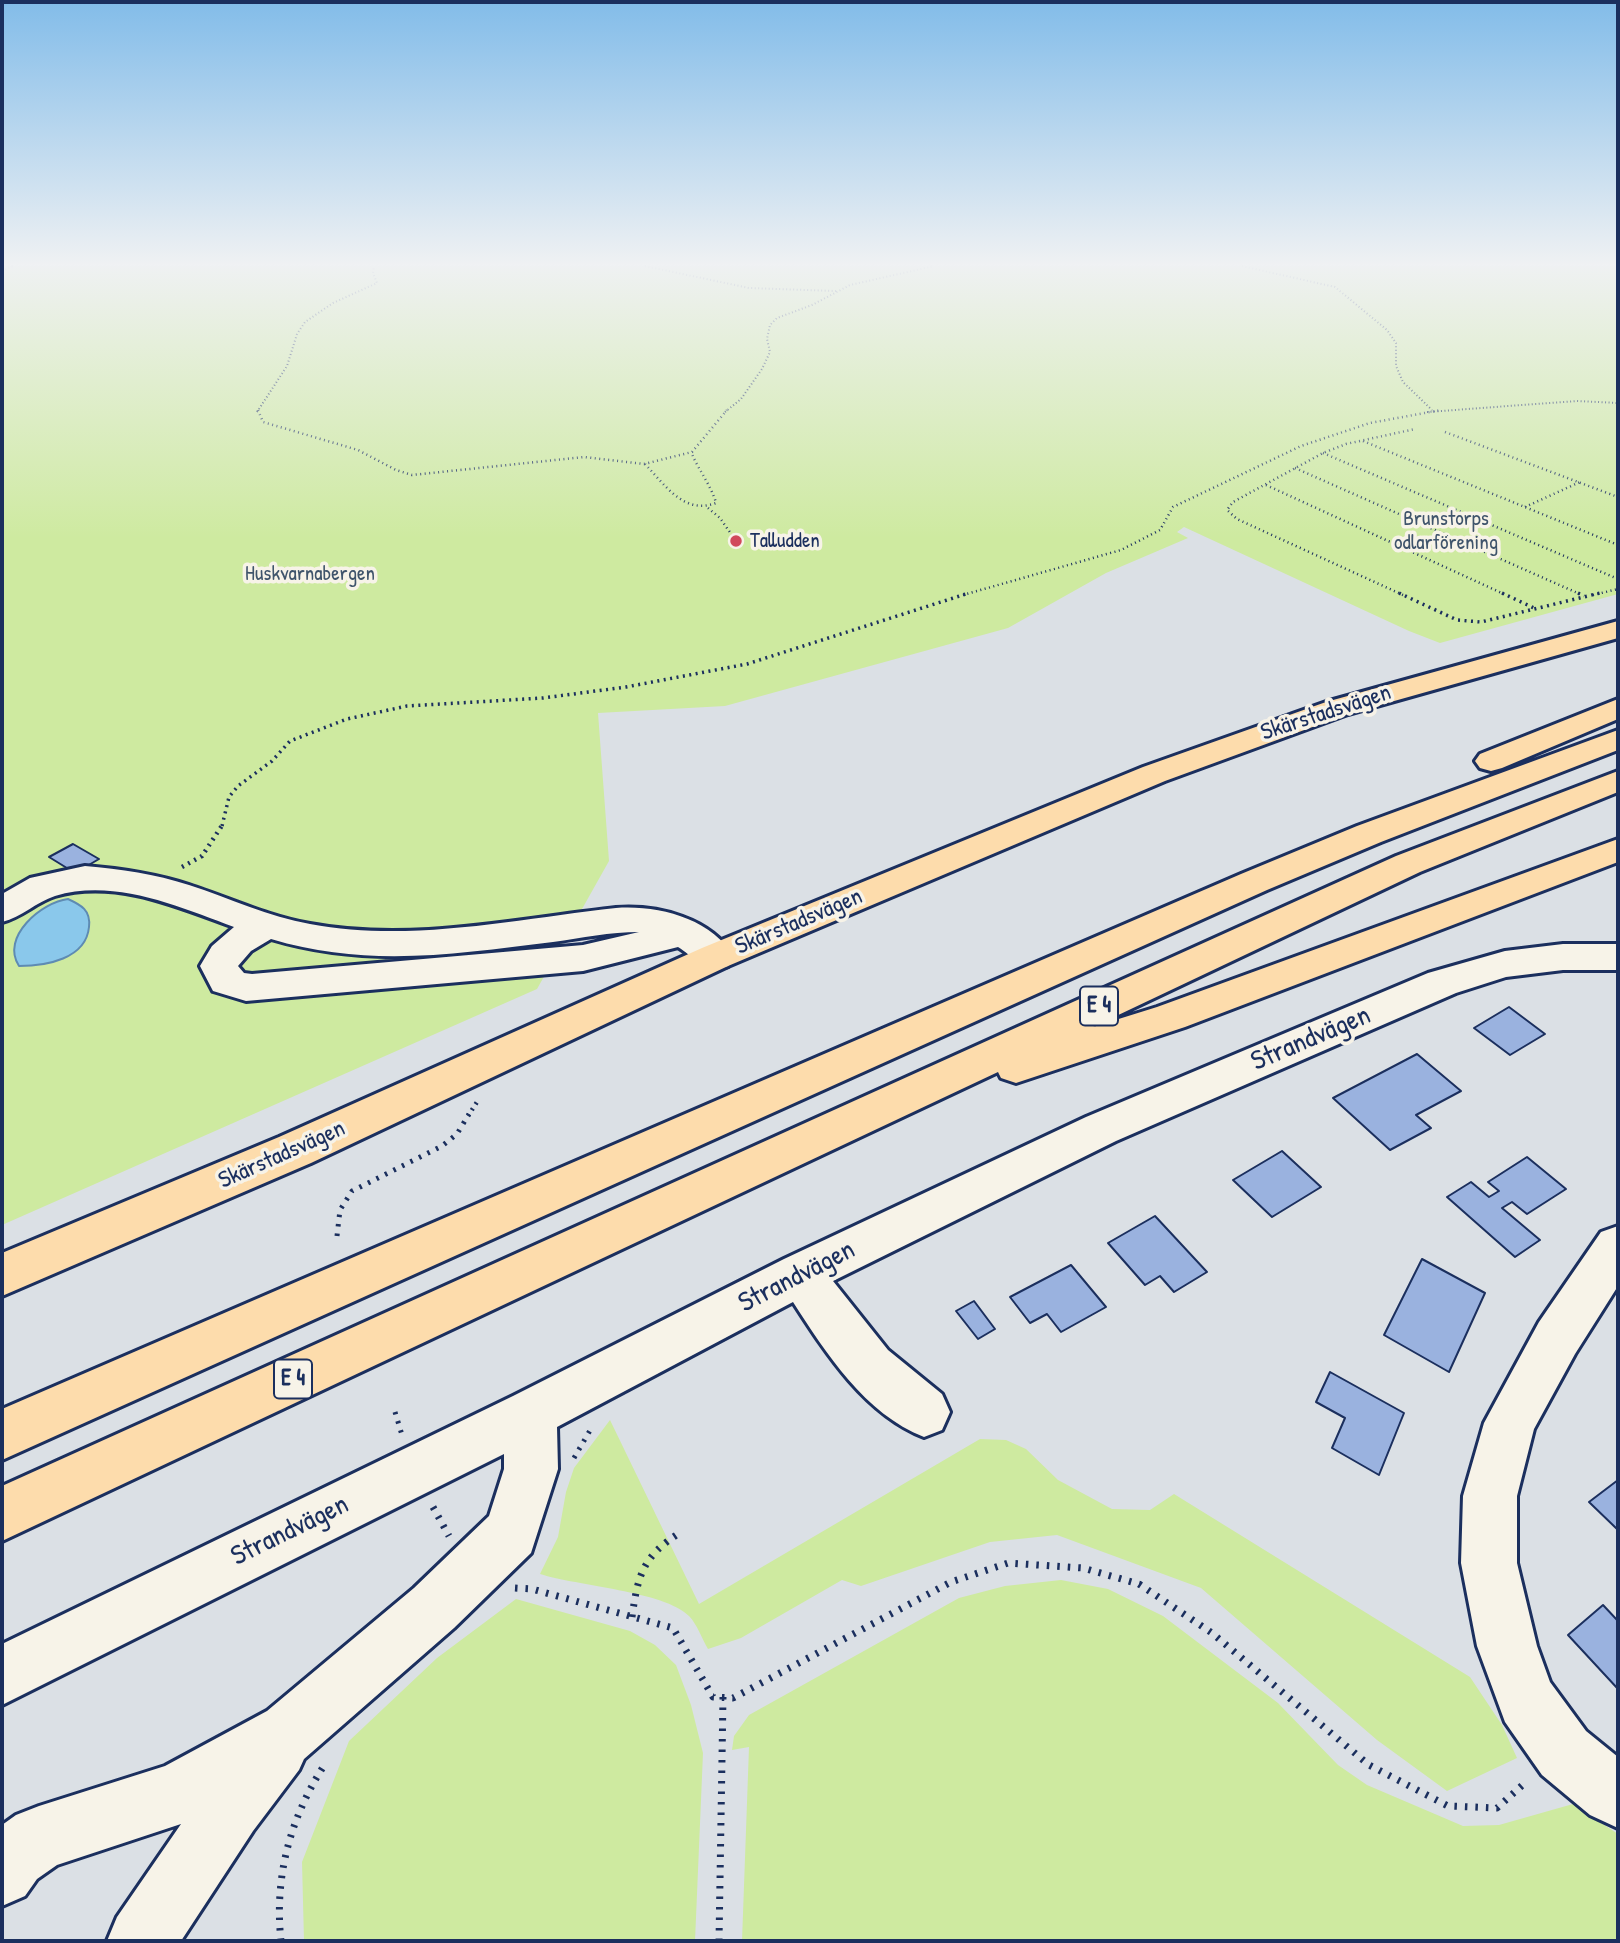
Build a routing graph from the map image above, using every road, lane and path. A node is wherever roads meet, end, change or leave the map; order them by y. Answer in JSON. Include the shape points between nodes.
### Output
{"nodes":[{"id":1,"x":290,"y":357,"type":"edge"},
{"id":2,"x":768,"y":357,"type":"edge"},
{"id":3,"x":1394,"y":357,"type":"edge"},
{"id":4,"x":1618,"y":403,"type":"edge"},
{"id":5,"x":1433,"y":411,"type":"junction"},
{"id":6,"x":1415,"y":429,"type":"dead end"},
{"id":7,"x":1445,"y":432,"type":"dead end"},
{"id":8,"x":1363,"y":440,"type":"junction"},
{"id":9,"x":692,"y":452,"type":"junction"},
{"id":10,"x":1323,"y":453,"type":"junction"},
{"id":11,"x":644,"y":464,"type":"junction"},
{"id":12,"x":1295,"y":468,"type":"junction"},
{"id":13,"x":1580,"y":482,"type":"junction"},
{"id":14,"x":1265,"y":485,"type":"junction"},
{"id":15,"x":1618,"y":497,"type":"edge"},
{"id":16,"x":1525,"y":507,"type":"junction"},
{"id":17,"x":708,"y":508,"type":"junction"},
{"id":18,"x":736,"y":541,"type":"dead end"},
{"id":19,"x":1618,"y":545,"type":"edge"},
{"id":20,"x":1618,"y":579,"type":"edge"},
{"id":21,"x":1618,"y":589,"type":"edge"},
{"id":22,"x":1585,"y":597,"type":"junction"},
{"id":23,"x":1535,"y":608,"type":"junction"},
{"id":24,"x":1618,"y":628,"type":"edge"},
{"id":25,"x":1618,"y":708,"type":"edge"},
{"id":26,"x":1618,"y":739,"type":"edge"},
{"id":27,"x":1618,"y":781,"type":"edge"},
{"id":28,"x":1618,"y":850,"type":"edge"},
{"id":29,"x":180,"y":869,"type":"dead end"},
{"id":30,"x":1254,"y":881,"type":"junction"},
{"id":31,"x":2,"y":910,"type":"edge"},
{"id":32,"x":265,"y":925,"type":"junction"},
{"id":33,"x":680,"y":933,"type":"junction"},
{"id":34,"x":715,"y":957,"type":"junction"},
{"id":35,"x":1618,"y":957,"type":"edge"},
{"id":36,"x":471,"y":1069,"type":"junction"},
{"id":37,"x":857,"y":1118,"type":"junction"},
{"id":38,"x":337,"y":1236,"type":"dead end"},
{"id":39,"x":1618,"y":1246,"type":"edge"},
{"id":40,"x":801,"y":1274,"type":"junction"},
{"id":41,"x":2,"y":1275,"type":"edge"},
{"id":42,"x":925,"y":1412,"type":"dead end"},
{"id":43,"x":531,"y":1414,"type":"junction"},
{"id":44,"x":2,"y":1434,"type":"edge"},
{"id":45,"x":2,"y":1514,"type":"edge"},
{"id":46,"x":681,"y":1532,"type":"dead end"},
{"id":47,"x":509,"y":1588,"type":"dead end"},
{"id":48,"x":632,"y":1617,"type":"junction"},
{"id":49,"x":2,"y":1675,"type":"edge"},
{"id":50,"x":723,"y":1697,"type":"junction"},
{"id":51,"x":289,"y":1733,"type":"junction"},
{"id":52,"x":1564,"y":1753,"type":"junction"},
{"id":53,"x":1618,"y":1796,"type":"edge"},
{"id":54,"x":2,"y":1873,"type":"edge"},
{"id":55,"x":141,"y":1941,"type":"edge"},
{"id":56,"x":719,"y":1941,"type":"edge"}],
"edges":[{"from":1,"to":11,"type":"path","via":[[257,412],[263,422],[349,447],[396,472],[412,475],[584,457]]},
{"from":2,"to":9,"type":"path","via":[[741,399]]},
{"from":3,"to":5,"type":"path","via":[[1399,381]]},
{"from":4,"to":5,"type":"path","via":[[1577,401]]},
{"from":5,"to":29,"type":"path","via":[[1370,423],[1301,446],[1173,507],[1160,530],[1121,550],[908,611],[747,664],[626,687],[543,698],[407,706],[347,719],[290,741],[272,761],[237,786],[229,797],[225,821],[202,856]]},
{"from":6,"to":8,"type":"path"},
{"from":7,"to":13,"type":"path"},
{"from":8,"to":10,"type":"path"},
{"from":8,"to":16,"type":"path"},
{"from":9,"to":11,"type":"path"},
{"from":9,"to":17,"type":"path","via":[[714,489],[716,503]]},
{"from":10,"to":12,"type":"path"},
{"from":10,"to":20,"type":"path"},
{"from":11,"to":17,"type":"path","via":[[680,499]]},
{"from":12,"to":14,"type":"path"},
{"from":12,"to":22,"type":"path"},
{"from":13,"to":15,"type":"path"},
{"from":13,"to":16,"type":"path"},
{"from":14,"to":23,"type":"path"},
{"from":14,"to":23,"type":"path","via":[[1233,502],[1227,507],[1230,514],[1457,620],[1481,622]]},
{"from":16,"to":19,"type":"path"},
{"from":17,"to":18,"type":"path"},
{"from":21,"to":22,"type":"path"},
{"from":22,"to":23,"type":"path"},
{"from":24,"to":34,"type":"main road","name":"Skärstadsvägen","via":[[1397,689],[1252,738],[1154,774]]},
{"from":25,"to":30,"type":"main road","via":[[1412,797]]},
{"from":26,"to":30,"type":"main road","number":"E 4"},
{"from":27,"to":37,"type":"main road","number":"E 4","via":[[1408,864]]},
{"from":28,"to":37,"type":"main road","via":[[1171,1017]]},
{"from":30,"to":44,"type":"main road","number":"E 4"},
{"from":31,"to":32,"type":"street","via":[[29,891],[50,884],[107,877],[135,881]]},
{"from":32,"to":33,"type":"street","via":[[353,944],[434,942],[647,920]]},
{"from":32,"to":33,"type":"street","via":[[225,955],[219,966],[227,983],[252,988],[583,958]]},
{"from":33,"to":34,"type":"street","via":[[703,943]]},
{"from":34,"to":36,"type":"main road","name":"Skärstadsvägen"},
{"from":35,"to":40,"type":"street","name":"Strandvägen","via":[[1505,964],[1442,983],[1101,1129]]},
{"from":36,"to":38,"type":"path","via":[[483,1093],[457,1134],[352,1191],[340,1210]]},
{"from":36,"to":41,"type":"main road","name":"Skärstadsvägen"},
{"from":37,"to":45,"type":"main road","number":"E 4"},
{"from":39,"to":52,"type":"street","via":[[1557,1338],[1510,1423],[1490,1496],[1489,1563],[1507,1646],[1526,1701]]},
{"from":40,"to":42,"type":"street","via":[[855,1353],[894,1392]]},
{"from":40,"to":43,"type":"street","name":"Strandvägen"},
{"from":43,"to":49,"type":"street","name":"Strandvägen"},
{"from":43,"to":51,"type":"street","via":[[531,1469],[511,1533],[435,1608]]},
{"from":46,"to":48,"type":"path","via":[[655,1548],[644,1563]]},
{"from":47,"to":48,"type":"path","via":[[531,1589]]},
{"from":48,"to":50,"type":"path","via":[[673,1628],[713,1697]]},
{"from":50,"to":52,"type":"path","via":[[733,1698],[951,1582],[1008,1563],[1083,1568],[1139,1584],[1212,1633],[1370,1765],[1448,1805],[1497,1808]]},
{"from":50,"to":56,"type":"path"},
{"from":51,"to":54,"type":"street","via":[[177,1794],[39,1838],[14,1856]]},
{"from":51,"to":55,"type":"street","via":[[230,1808]]},
{"from":52,"to":53,"type":"street"}]}
